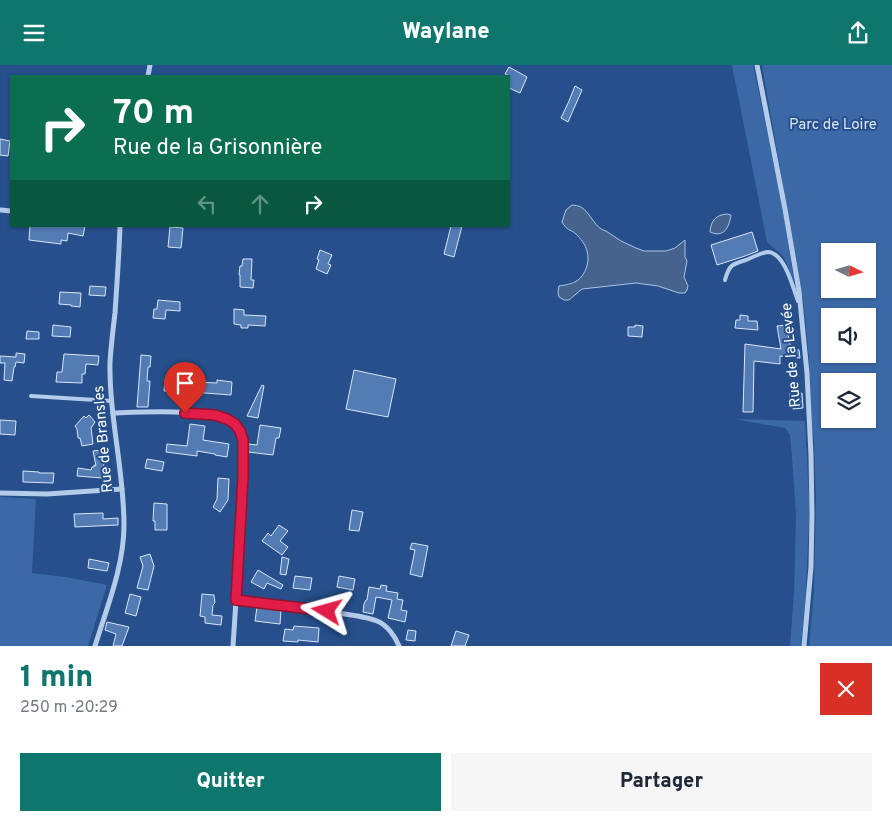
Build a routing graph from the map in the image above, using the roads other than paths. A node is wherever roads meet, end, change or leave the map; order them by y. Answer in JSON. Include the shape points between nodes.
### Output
{"nodes":[{"id":1,"x":757,"y":65,"type":"edge"},
{"id":2,"x":2,"y":210,"type":"dead end"},
{"id":3,"x":10,"y":211,"type":"edge"},
{"id":4,"x":120,"y":227,"type":"edge"},
{"id":5,"x":726,"y":280,"type":"dead end"},
{"id":6,"x":801,"y":305,"type":"junction"},
{"id":7,"x":31,"y":396,"type":"dead end"},
{"id":8,"x":112,"y":401,"type":"junction"},
{"id":9,"x":113,"y":413,"type":"junction"},
{"id":10,"x":122,"y":489,"type":"junction"},
{"id":11,"x":0,"y":493,"type":"edge"},
{"id":12,"x":236,"y":600,"type":"junction"},
{"id":13,"x":95,"y":646,"type":"edge"},
{"id":14,"x":233,"y":646,"type":"edge"},
{"id":15,"x":399,"y":646,"type":"edge"},
{"id":16,"x":804,"y":646,"type":"edge"}],
"edges":[{"from":1,"to":6,"type":"street","name":"Rue de la Levée"},
{"from":2,"to":3,"type":"street"},
{"from":4,"to":8,"type":"street","name":"Rue de Bransles","via":[[110,362]]},
{"from":5,"to":6,"type":"lane","via":[[732,264],[768,252],[776,255],[787,269]]},
{"from":6,"to":16,"type":"street","name":"Rue de la Levée","via":[[812,514]]},
{"from":7,"to":8,"type":"lane"},
{"from":8,"to":9,"type":"street","name":"Rue de Bransles"},
{"from":9,"to":10,"type":"street","name":"Rue de Bransles"},
{"from":9,"to":12,"type":"street","via":[[170,411],[215,415],[235,424],[240,431],[243,477]]},
{"from":10,"to":11,"type":"street","via":[[47,494]]},
{"from":10,"to":13,"type":"street","name":"Rue de Bransles","via":[[124,526],[121,554]]},
{"from":12,"to":14,"type":"street"},
{"from":12,"to":15,"type":"street","via":[[378,621],[388,628]]}]}
